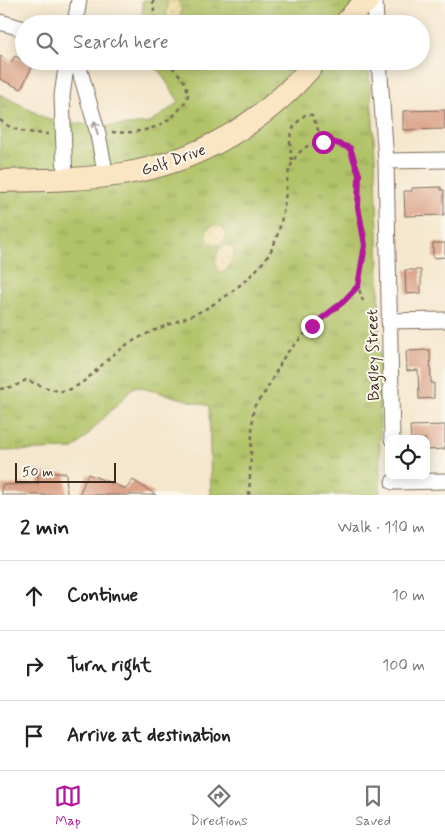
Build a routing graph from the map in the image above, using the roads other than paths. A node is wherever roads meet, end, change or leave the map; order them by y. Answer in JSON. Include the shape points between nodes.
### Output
{"nodes":[{"id":1,"x":78,"y":0,"type":"edge"},
{"id":2,"x":368,"y":0,"type":"edge"},
{"id":3,"x":375,"y":0,"type":"edge"},
{"id":4,"x":76,"y":15,"type":"edge"},
{"id":5,"x":353,"y":15,"type":"edge"},
{"id":6,"x":376,"y":15,"type":"edge"},
{"id":7,"x":0,"y":22,"type":"edge"},
{"id":8,"x":15,"y":26,"type":"edge"},
{"id":9,"x":66,"y":70,"type":"edge"},
{"id":10,"x":80,"y":70,"type":"edge"},
{"id":11,"x":308,"y":70,"type":"edge"},
{"id":12,"x":380,"y":70,"type":"edge"},
{"id":13,"x":445,"y":160,"type":"edge"},
{"id":14,"x":386,"y":162,"type":"junction"},
{"id":15,"x":106,"y":176,"type":"junction"},
{"id":16,"x":65,"y":179,"type":"junction"},
{"id":17,"x":0,"y":181,"type":"edge"},
{"id":18,"x":445,"y":320,"type":"edge"},
{"id":19,"x":389,"y":322,"type":"junction"},
{"id":20,"x":392,"y":435,"type":"edge"},
{"id":21,"x":445,"y":481,"type":"edge"},
{"id":22,"x":393,"y":485,"type":"edge"}],
"edges":[{"from":1,"to":4,"type":"street"},
{"from":2,"to":5,"type":"street"},
{"from":3,"to":6,"type":"street"},
{"from":7,"to":8,"type":"street"},
{"from":9,"to":16,"type":"street","via":[[62,96]]},
{"from":15,"to":10,"type":"street","one_way":true},
{"from":11,"to":15,"type":"street","name":"Golf Drive","via":[[250,124],[225,138],[168,164]]},
{"from":12,"to":14,"type":"street","name":"Bagley Street"},
{"from":13,"to":14,"type":"street"},
{"from":14,"to":19,"type":"street","name":"Bagley Street"},
{"from":15,"to":16,"type":"street","name":"Golf Drive"},
{"from":16,"to":17,"type":"street","name":"Golf Drive"},
{"from":18,"to":19,"type":"street"},
{"from":19,"to":20,"type":"street","name":"Bagley Street"},
{"from":21,"to":22,"type":"street"}]}
